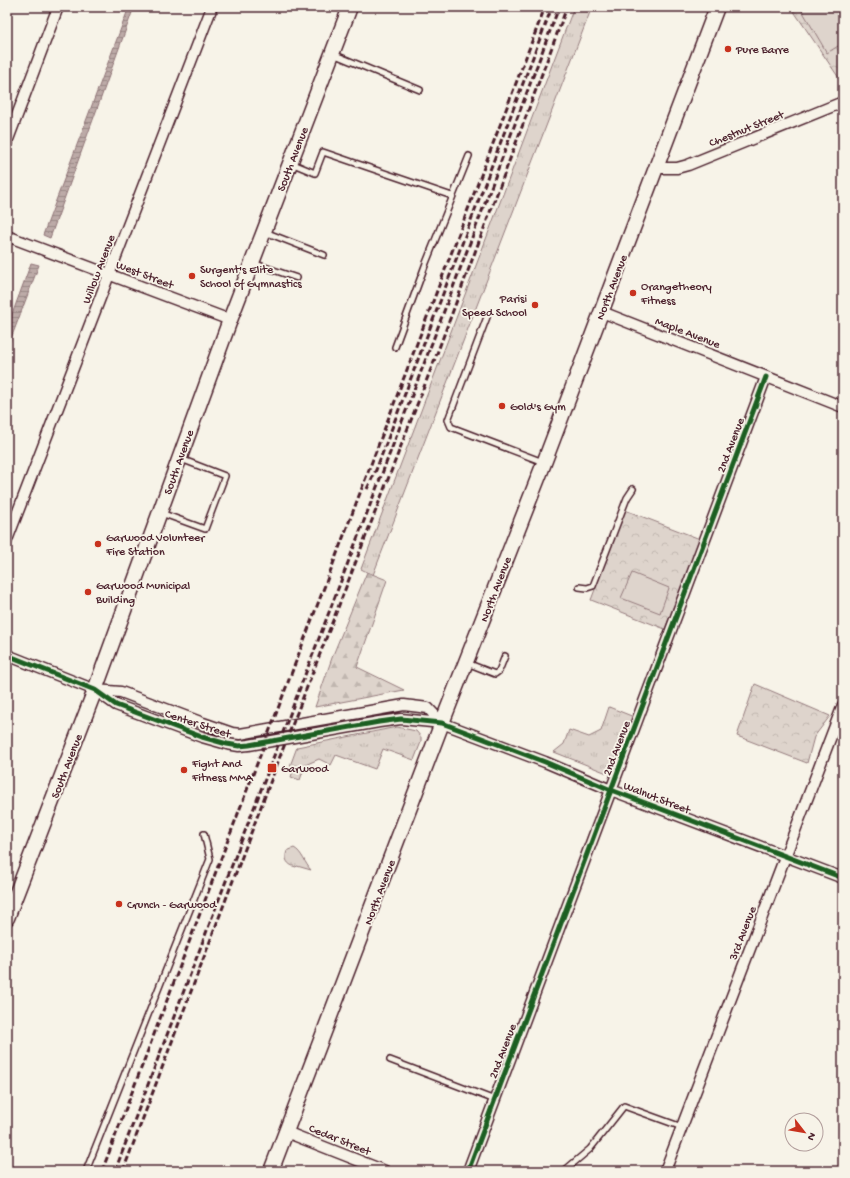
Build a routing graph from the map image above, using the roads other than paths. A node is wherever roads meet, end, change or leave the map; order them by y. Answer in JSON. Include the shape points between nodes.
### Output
{"nodes":[{"id":1,"x":58,"y":7,"type":"edge"},
{"id":2,"x":212,"y":7,"type":"edge"},
{"id":3,"x":350,"y":7,"type":"edge"},
{"id":4,"x":717,"y":7,"type":"edge"},
{"id":5,"x":332,"y":54,"type":"junction"},
{"id":6,"x":420,"y":90,"type":"dead end"},
{"id":7,"x":843,"y":102,"type":"edge"},
{"id":8,"x":7,"y":142,"type":"edge"},
{"id":9,"x":469,"y":156,"type":"dead end"},
{"id":10,"x":290,"y":163,"type":"junction"},
{"id":11,"x":656,"y":168,"type":"junction"},
{"id":12,"x":452,"y":196,"type":"junction"},
{"id":13,"x":265,"y":231,"type":"junction"},
{"id":14,"x":7,"y":236,"type":"edge"},
{"id":15,"x":324,"y":255,"type":"dead end"},
{"id":16,"x":252,"y":263,"type":"junction"},
{"id":17,"x":109,"y":275,"type":"junction"},
{"id":18,"x":297,"y":278,"type":"dead end"},
{"id":19,"x":602,"y":312,"type":"junction"},
{"id":20,"x":487,"y":316,"type":"dead end"},
{"id":21,"x":230,"y":320,"type":"junction"},
{"id":22,"x":395,"y":347,"type":"dead end"},
{"id":23,"x":766,"y":377,"type":"junction"},
{"id":24,"x":843,"y":407,"type":"edge"},
{"id":25,"x":180,"y":458,"type":"junction"},
{"id":26,"x":544,"y":463,"type":"junction"},
{"id":27,"x":633,"y":489,"type":"dead end"},
{"id":28,"x":160,"y":512,"type":"junction"},
{"id":29,"x":7,"y":540,"type":"edge"},
{"id":30,"x":579,"y":587,"type":"dead end"},
{"id":31,"x":7,"y":656,"type":"edge"},
{"id":32,"x":505,"y":656,"type":"dead end"},
{"id":33,"x":467,"y":663,"type":"junction"},
{"id":34,"x":95,"y":690,"type":"junction"},
{"id":35,"x":843,"y":705,"type":"edge"},
{"id":36,"x":442,"y":723,"type":"junction"},
{"id":37,"x":611,"y":790,"type":"junction"},
{"id":38,"x":204,"y":834,"type":"dead end"},
{"id":39,"x":785,"y":856,"type":"junction"},
{"id":40,"x":843,"y":878,"type":"edge"},
{"id":41,"x":7,"y":918,"type":"edge"},
{"id":42,"x":390,"y":1060,"type":"dead end"},
{"id":43,"x":495,"y":1100,"type":"junction"},
{"id":44,"x":682,"y":1127,"type":"junction"},
{"id":45,"x":286,"y":1132,"type":"junction"},
{"id":46,"x":86,"y":1171,"type":"edge"},
{"id":47,"x":271,"y":1171,"type":"edge"},
{"id":48,"x":385,"y":1171,"type":"edge"},
{"id":49,"x":468,"y":1171,"type":"edge"},
{"id":50,"x":564,"y":1171,"type":"edge"},
{"id":51,"x":665,"y":1171,"type":"edge"}],
"edges":[{"from":1,"to":8,"type":"street"},
{"from":2,"to":17,"type":"street","name":"Willow Avenue"},
{"from":3,"to":5,"type":"main road","name":"South Avenue"},
{"from":4,"to":11,"type":"main road","name":"North Avenue"},
{"from":5,"to":6,"type":"lane"},
{"from":5,"to":10,"type":"main road","name":"South Avenue"},
{"from":7,"to":11,"type":"street","name":"Chestnut Street","via":[[688,165]]},
{"from":9,"to":12,"type":"lane"},
{"from":10,"to":12,"type":"lane","via":[[315,173],[323,152]]},
{"from":10,"to":13,"type":"main road","name":"South Avenue"},
{"from":11,"to":19,"type":"main road","name":"North Avenue"},
{"from":12,"to":22,"type":"lane"},
{"from":13,"to":15,"type":"lane"},
{"from":13,"to":16,"type":"main road","name":"South Avenue"},
{"from":14,"to":17,"type":"street","name":"West Street"},
{"from":16,"to":18,"type":"lane"},
{"from":16,"to":21,"type":"main road","name":"South Avenue"},
{"from":17,"to":21,"type":"street","name":"West Street"},
{"from":17,"to":29,"type":"street","name":"Willow Avenue"},
{"from":19,"to":23,"type":"street","name":"Maple Avenue"},
{"from":19,"to":26,"type":"main road","name":"North Avenue"},
{"from":20,"to":26,"type":"lane","via":[[448,420],[451,428]]},
{"from":21,"to":25,"type":"main road","name":"South Avenue"},
{"from":23,"to":24,"type":"street","name":"Maple Avenue"},
{"from":23,"to":37,"type":"street","name":"2nd Avenue"},
{"from":25,"to":28,"type":"main road","name":"South Avenue"},
{"from":25,"to":28,"type":"lane","via":[[225,476],[205,529]]},
{"from":26,"to":33,"type":"main road","name":"North Avenue"},
{"from":27,"to":30,"type":"lane","via":[[627,498],[592,586]]},
{"from":28,"to":34,"type":"main road","name":"South Avenue"},
{"from":31,"to":34,"type":"street","name":"Center Street"},
{"from":32,"to":33,"type":"lane","via":[[495,674]]},
{"from":33,"to":36,"type":"main road","name":"North Avenue"},
{"from":34,"to":36,"type":"street","name":"Center Street","via":[[116,705],[208,739],[239,746],[401,719]]},
{"from":34,"to":36,"type":"street","name":"Center Street","via":[[121,692],[240,734],[404,705],[428,708]]},
{"from":34,"to":41,"type":"main road","name":"South Avenue"},
{"from":35,"to":39,"type":"street","name":"3rd Avenue"},
{"from":36,"to":37,"type":"street","name":"Walnut Street"},
{"from":36,"to":45,"type":"main road","name":"North Avenue"},
{"from":37,"to":39,"type":"street","name":"Walnut Street"},
{"from":37,"to":43,"type":"street","name":"2nd Avenue"},
{"from":38,"to":46,"type":"lane","via":[[210,859]]},
{"from":39,"to":40,"type":"street","name":"Walnut Street"},
{"from":39,"to":44,"type":"street","name":"3rd Avenue"},
{"from":42,"to":43,"type":"lane"},
{"from":43,"to":49,"type":"street","name":"2nd Avenue"},
{"from":44,"to":50,"type":"lane","via":[[624,1106],[590,1149]]},
{"from":44,"to":51,"type":"street","name":"3rd Avenue"},
{"from":45,"to":47,"type":"main road","name":"North Avenue"},
{"from":45,"to":48,"type":"street","name":"Cedar Street"}]}
